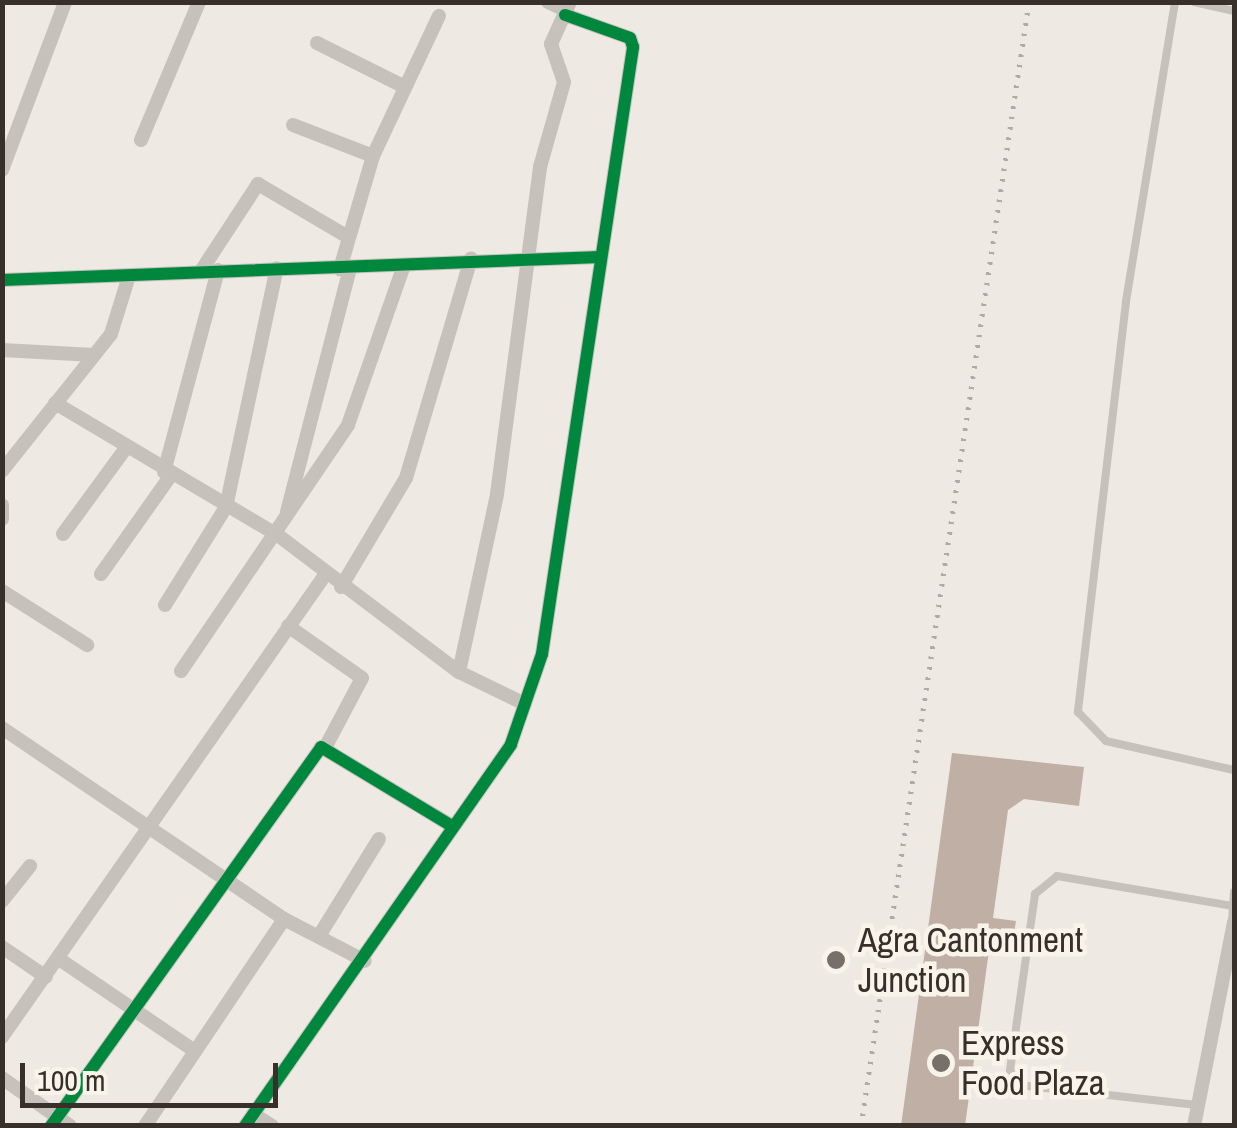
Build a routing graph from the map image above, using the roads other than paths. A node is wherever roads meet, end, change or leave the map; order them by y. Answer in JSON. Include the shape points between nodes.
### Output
{"nodes":[{"id":1,"x":64,"y":2,"type":"edge"},
{"id":2,"x":199,"y":2,"type":"edge"},
{"id":3,"x":548,"y":2,"type":"edge"},
{"id":4,"x":1175,"y":2,"type":"edge"},
{"id":5,"x":1194,"y":2,"type":"edge"},
{"id":6,"x":567,"y":10,"type":"edge"},
{"id":7,"x":1234,"y":11,"type":"edge"},
{"id":8,"x":438,"y":16,"type":"dead end"},
{"id":9,"x":317,"y":43,"type":"dead end"},
{"id":10,"x":405,"y":88,"type":"junction"},
{"id":11,"x":293,"y":125,"type":"dead end"},
{"id":12,"x":140,"y":140,"type":"dead end"},
{"id":13,"x":373,"y":156,"type":"junction"},
{"id":14,"x":2,"y":170,"type":"edge"},
{"id":15,"x":348,"y":237,"type":"junction"},
{"id":16,"x":529,"y":253,"type":"junction"},
{"id":17,"x":600,"y":257,"type":"junction"},
{"id":18,"x":471,"y":258,"type":"junction"},
{"id":19,"x":277,"y":268,"type":"junction"},
{"id":20,"x":403,"y":268,"type":"junction"},
{"id":21,"x":345,"y":269,"type":"junction"},
{"id":22,"x":218,"y":270,"type":"junction"},
{"id":23,"x":201,"y":271,"type":"junction"},
{"id":24,"x":129,"y":276,"type":"junction"},
{"id":25,"x":2,"y":280,"type":"edge"},
{"id":26,"x":4,"y":354,"type":"edge"},
{"id":27,"x":94,"y":355,"type":"junction"},
{"id":28,"x":56,"y":403,"type":"junction"},
{"id":29,"x":126,"y":448,"type":"junction"},
{"id":30,"x":2,"y":471,"type":"edge"},
{"id":31,"x":168,"y":474,"type":"junction"},
{"id":32,"x":2,"y":505,"type":"edge"},
{"id":33,"x":226,"y":506,"type":"junction"},
{"id":34,"x":2,"y":519,"type":"edge"},
{"id":35,"x":282,"y":531,"type":"junction"},
{"id":36,"x":64,"y":534,"type":"dead end"},
{"id":37,"x":101,"y":574,"type":"dead end"},
{"id":38,"x":325,"y":575,"type":"junction"},
{"id":39,"x":342,"y":587,"type":"junction"},
{"id":40,"x":2,"y":591,"type":"edge"},
{"id":41,"x":165,"y":605,"type":"dead end"},
{"id":42,"x":288,"y":626,"type":"junction"},
{"id":43,"x":88,"y":646,"type":"dead end"},
{"id":44,"x":181,"y":671,"type":"dead end"},
{"id":45,"x":459,"y":672,"type":"junction"},
{"id":46,"x":524,"y":704,"type":"junction"},
{"id":47,"x":2,"y":728,"type":"edge"},
{"id":48,"x":326,"y":746,"type":"junction"},
{"id":49,"x":1234,"y":770,"type":"edge"},
{"id":50,"x":148,"y":826,"type":"junction"},
{"id":51,"x":452,"y":826,"type":"junction"},
{"id":52,"x":379,"y":839,"type":"dead end"},
{"id":53,"x":30,"y":866,"type":"dead end"},
{"id":54,"x":224,"y":877,"type":"junction"},
{"id":55,"x":1234,"y":892,"type":"edge"},
{"id":56,"x":2,"y":901,"type":"edge"},
{"id":57,"x":1233,"y":916,"type":"edge"},
{"id":58,"x":284,"y":919,"type":"junction"},
{"id":59,"x":319,"y":936,"type":"junction"},
{"id":60,"x":2,"y":948,"type":"edge"},
{"id":61,"x":1230,"y":956,"type":"edge"},
{"id":62,"x":59,"y":959,"type":"junction"},
{"id":63,"x":365,"y":961,"type":"junction"},
{"id":64,"x":46,"y":977,"type":"junction"},
{"id":65,"x":132,"y":1010,"type":"junction"},
{"id":66,"x":2,"y":1036,"type":"edge"},
{"id":67,"x":195,"y":1051,"type":"junction"},
{"id":68,"x":2,"y":1078,"type":"edge"},
{"id":69,"x":1199,"y":1105,"type":"junction"},
{"id":70,"x":249,"y":1120,"type":"edge"},
{"id":71,"x":59,"y":1122,"type":"edge"},
{"id":72,"x":145,"y":1126,"type":"edge"},
{"id":73,"x":272,"y":1126,"type":"edge"},
{"id":74,"x":1194,"y":1126,"type":"edge"}],
"edges":[{"from":1,"to":14,"type":"street"},
{"from":2,"to":12,"type":"street"},
{"from":3,"to":6,"type":"street"},
{"from":4,"to":49,"type":"lane","via":[[1126,302],[1078,712],[1106,741]]},
{"from":5,"to":7,"type":"lane"},
{"from":6,"to":16,"type":"street","via":[[551,44],[564,82]]},
{"from":6,"to":17,"type":"street","via":[[633,43]]},
{"from":8,"to":10,"type":"street"},
{"from":9,"to":10,"type":"street"},
{"from":10,"to":13,"type":"street"},
{"from":11,"to":13,"type":"street"},
{"from":13,"to":15,"type":"street"},
{"from":15,"to":21,"type":"street"},
{"from":15,"to":23,"type":"street","via":[[258,184]]},
{"from":16,"to":17,"type":"street"},
{"from":16,"to":18,"type":"street"},
{"from":16,"to":45,"type":"street","via":[[496,494]]},
{"from":17,"to":46,"type":"street","via":[[542,654]]},
{"from":18,"to":20,"type":"street"},
{"from":18,"to":39,"type":"street","via":[[406,478]]},
{"from":19,"to":21,"type":"street"},
{"from":19,"to":22,"type":"street"},
{"from":19,"to":33,"type":"street"},
{"from":20,"to":21,"type":"street"},
{"from":20,"to":35,"type":"street","via":[[348,425]]},
{"from":21,"to":35,"type":"street"},
{"from":22,"to":23,"type":"street"},
{"from":22,"to":31,"type":"street"},
{"from":23,"to":24,"type":"street"},
{"from":24,"to":25,"type":"street"},
{"from":24,"to":27,"type":"street","via":[[114,326]]},
{"from":26,"to":27,"type":"street"},
{"from":27,"to":28,"type":"street"},
{"from":28,"to":29,"type":"street"},
{"from":28,"to":30,"type":"street"},
{"from":29,"to":31,"type":"street"},
{"from":29,"to":36,"type":"street"},
{"from":31,"to":33,"type":"street"},
{"from":31,"to":37,"type":"street"},
{"from":32,"to":34,"type":"street"},
{"from":33,"to":35,"type":"street"},
{"from":33,"to":41,"type":"street"},
{"from":35,"to":38,"type":"street"},
{"from":35,"to":44,"type":"street"},
{"from":38,"to":39,"type":"street"},
{"from":38,"to":42,"type":"street"},
{"from":39,"to":45,"type":"street"},
{"from":40,"to":43,"type":"street"},
{"from":42,"to":48,"type":"street","via":[[362,678]]},
{"from":42,"to":50,"type":"street"},
{"from":45,"to":46,"type":"street"},
{"from":46,"to":51,"type":"street","via":[[510,744]]},
{"from":47,"to":50,"type":"street"},
{"from":48,"to":51,"type":"street"},
{"from":48,"to":54,"type":"street"},
{"from":50,"to":54,"type":"street"},
{"from":50,"to":62,"type":"street"},
{"from":51,"to":63,"type":"street"},
{"from":52,"to":59,"type":"street"},
{"from":53,"to":56,"type":"street"},
{"from":54,"to":58,"type":"street"},
{"from":54,"to":65,"type":"street"},
{"from":55,"to":57,"type":"lane"},
{"from":57,"to":61,"type":"street"},
{"from":57,"to":69,"type":"lane","via":[[1057,876],[1036,894],[1010,1070],[1019,1085]]},
{"from":58,"to":59,"type":"street"},
{"from":58,"to":67,"type":"street"},
{"from":59,"to":63,"type":"street"},
{"from":60,"to":64,"type":"street"},
{"from":61,"to":69,"type":"street"},
{"from":62,"to":64,"type":"street"},
{"from":62,"to":65,"type":"street"},
{"from":63,"to":70,"type":"street"},
{"from":64,"to":66,"type":"street"},
{"from":65,"to":67,"type":"street"},
{"from":65,"to":71,"type":"street"},
{"from":67,"to":72,"type":"street"},
{"from":68,"to":71,"type":"street"},
{"from":69,"to":74,"type":"street"},
{"from":70,"to":73,"type":"street"}]}
